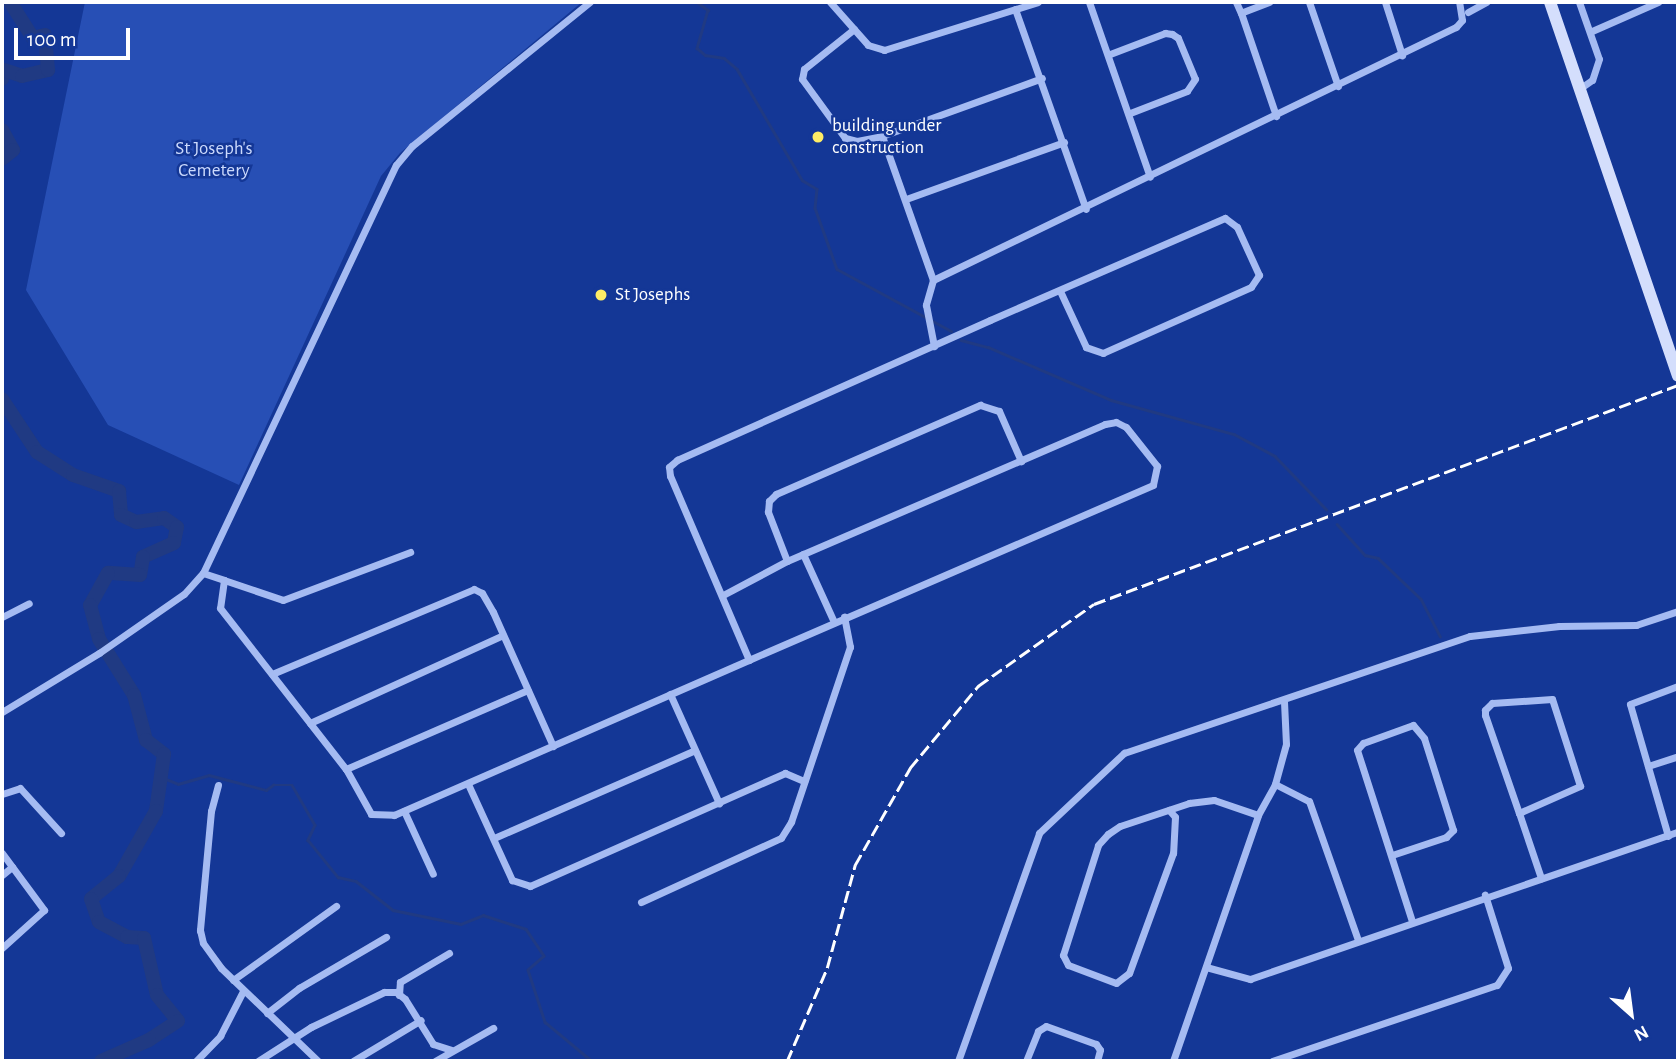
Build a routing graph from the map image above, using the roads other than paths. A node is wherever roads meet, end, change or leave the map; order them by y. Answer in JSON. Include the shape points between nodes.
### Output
{"nodes":[{"id":1,"x":590,"y":2,"type":"edge"},
{"id":2,"x":830,"y":2,"type":"edge"},
{"id":3,"x":1038,"y":2,"type":"edge"},
{"id":4,"x":1089,"y":2,"type":"edge"},
{"id":5,"x":1236,"y":2,"type":"edge"},
{"id":6,"x":1269,"y":2,"type":"edge"},
{"id":7,"x":1309,"y":2,"type":"edge"},
{"id":8,"x":1385,"y":2,"type":"edge"},
{"id":9,"x":1459,"y":2,"type":"edge"},
{"id":10,"x":1486,"y":2,"type":"edge"},
{"id":11,"x":1550,"y":2,"type":"edge"},
{"id":12,"x":1579,"y":2,"type":"edge"},
{"id":13,"x":1658,"y":2,"type":"edge"},
{"id":14,"x":1016,"y":9,"type":"junction"},
{"id":15,"x":1468,"y":12,"type":"dead end"},
{"id":16,"x":1241,"y":13,"type":"junction"},
{"id":17,"x":853,"y":29,"type":"junction"},
{"id":18,"x":1592,"y":30,"type":"junction"},
{"id":19,"x":1110,"y":54,"type":"junction"},
{"id":20,"x":1402,"y":55,"type":"junction"},
{"id":21,"x":1042,"y":79,"type":"junction"},
{"id":22,"x":1338,"y":86,"type":"junction"},
{"id":23,"x":1580,"y":89,"type":"junction"},
{"id":24,"x":1130,"y":113,"type":"junction"},
{"id":25,"x":1276,"y":116,"type":"junction"},
{"id":26,"x":883,"y":136,"type":"junction"},
{"id":27,"x":1064,"y":142,"type":"junction"},
{"id":28,"x":1150,"y":177,"type":"junction"},
{"id":29,"x":906,"y":199,"type":"junction"},
{"id":30,"x":1086,"y":209,"type":"junction"},
{"id":31,"x":933,"y":280,"type":"junction"},
{"id":32,"x":1060,"y":290,"type":"junction"},
{"id":33,"x":934,"y":346,"type":"junction"},
{"id":34,"x":1678,"y":376,"type":"edge"},
{"id":35,"x":1021,"y":461,"type":"junction"},
{"id":36,"x":410,"y":552,"type":"dead end"},
{"id":37,"x":803,"y":554,"type":"junction"},
{"id":38,"x":787,"y":561,"type":"junction"},
{"id":39,"x":203,"y":573,"type":"junction"},
{"id":40,"x":224,"y":580,"type":"junction"},
{"id":41,"x":723,"y":595,"type":"junction"},
{"id":42,"x":29,"y":603,"type":"dead end"},
{"id":43,"x":1678,"y":611,"type":"edge"},
{"id":44,"x":2,"y":617,"type":"edge"},
{"id":45,"x":844,"y":617,"type":"junction"},
{"id":46,"x":834,"y":622,"type":"junction"},
{"id":47,"x":503,"y":635,"type":"junction"},
{"id":48,"x":749,"y":660,"type":"junction"},
{"id":49,"x":272,"y":674,"type":"junction"},
{"id":50,"x":1678,"y":686,"type":"edge"},
{"id":51,"x":528,"y":690,"type":"junction"},
{"id":52,"x":670,"y":694,"type":"junction"},
{"id":53,"x":1284,"y":702,"type":"junction"},
{"id":54,"x":2,"y":712,"type":"edge"},
{"id":55,"x":310,"y":723,"type":"junction"},
{"id":56,"x":553,"y":746,"type":"junction"},
{"id":57,"x":695,"y":750,"type":"junction"},
{"id":58,"x":1678,"y":756,"type":"edge"},
{"id":59,"x":1647,"y":766,"type":"junction"},
{"id":60,"x":346,"y":769,"type":"junction"},
{"id":61,"x":804,"y":781,"type":"junction"},
{"id":62,"x":468,"y":784,"type":"junction"},
{"id":63,"x":218,"y":785,"type":"dead end"},
{"id":64,"x":1275,"y":785,"type":"junction"},
{"id":65,"x":2,"y":794,"type":"edge"},
{"id":66,"x":719,"y":803,"type":"junction"},
{"id":67,"x":1168,"y":810,"type":"junction"},
{"id":68,"x":404,"y":811,"type":"junction"},
{"id":69,"x":1519,"y":813,"type":"junction"},
{"id":70,"x":1258,"y":814,"type":"junction"},
{"id":71,"x":1678,"y":832,"type":"edge"},
{"id":72,"x":61,"y":833,"type":"dead end"},
{"id":73,"x":1668,"y":836,"type":"junction"},
{"id":74,"x":494,"y":838,"type":"junction"},
{"id":75,"x":2,"y":853,"type":"edge"},
{"id":76,"x":1392,"y":855,"type":"junction"},
{"id":77,"x":12,"y":867,"type":"junction"},
{"id":78,"x":433,"y":874,"type":"dead end"},
{"id":79,"x":2,"y":875,"type":"edge"},
{"id":80,"x":1541,"y":878,"type":"junction"},
{"id":81,"x":1485,"y":895,"type":"junction"},
{"id":82,"x":641,"y":902,"type":"dead end"},
{"id":83,"x":336,"y":906,"type":"dead end"},
{"id":84,"x":1412,"y":921,"type":"junction"},
{"id":85,"x":386,"y":937,"type":"dead end"},
{"id":86,"x":1358,"y":940,"type":"junction"},
{"id":87,"x":2,"y":948,"type":"edge"},
{"id":88,"x":449,"y":953,"type":"dead end"},
{"id":89,"x":1206,"y":967,"type":"junction"},
{"id":90,"x":233,"y":980,"type":"junction"},
{"id":91,"x":400,"y":982,"type":"junction"},
{"id":92,"x":243,"y":991,"type":"junction"},
{"id":93,"x":384,"y":992,"type":"junction"},
{"id":94,"x":399,"y":995,"type":"junction"},
{"id":95,"x":267,"y":1013,"type":"junction"},
{"id":96,"x":421,"y":1020,"type":"junction"},
{"id":97,"x":493,"y":1028,"type":"dead end"},
{"id":98,"x":294,"y":1038,"type":"junction"},
{"id":99,"x":439,"y":1049,"type":"junction"},
{"id":100,"x":452,"y":1050,"type":"junction"},
{"id":101,"x":437,"y":1060,"type":"edge"},
{"id":102,"x":196,"y":1061,"type":"edge"},
{"id":103,"x":257,"y":1061,"type":"edge"},
{"id":104,"x":318,"y":1061,"type":"edge"},
{"id":105,"x":353,"y":1061,"type":"edge"},
{"id":106,"x":958,"y":1061,"type":"edge"},
{"id":107,"x":1027,"y":1061,"type":"edge"},
{"id":108,"x":1097,"y":1061,"type":"edge"},
{"id":109,"x":1173,"y":1061,"type":"edge"},
{"id":110,"x":1272,"y":1061,"type":"edge"}],
"edges":[{"from":1,"to":39,"type":"street","via":[[412,146],[396,165]]},
{"from":2,"to":17,"type":"street"},
{"from":3,"to":14,"type":"street"},
{"from":4,"to":19,"type":"street"},
{"from":5,"to":16,"type":"street"},
{"from":6,"to":16,"type":"street"},
{"from":7,"to":22,"type":"street"},
{"from":8,"to":20,"type":"street"},
{"from":9,"to":20,"type":"street","via":[[1460,24]]},
{"from":10,"to":15,"type":"street"},
{"from":11,"to":23,"type":"street"},
{"from":12,"to":18,"type":"street"},
{"from":13,"to":18,"type":"street"},
{"from":14,"to":17,"type":"street","via":[[884,50],[868,46]]},
{"from":14,"to":21,"type":"street"},
{"from":16,"to":25,"type":"street"},
{"from":17,"to":26,"type":"street","via":[[804,69],[804,88],[845,138],[858,141]]},
{"from":18,"to":23,"type":"street","via":[[1599,64],[1592,80]]},
{"from":19,"to":24,"type":"street"},
{"from":19,"to":24,"type":"street","via":[[1172,34],[1178,38],[1195,79],[1187,91]]},
{"from":20,"to":22,"type":"street"},
{"from":21,"to":26,"type":"street"},
{"from":21,"to":27,"type":"street"},
{"from":22,"to":25,"type":"street"},
{"from":23,"to":34,"type":"street"},
{"from":24,"to":28,"type":"street"},
{"from":25,"to":28,"type":"street"},
{"from":26,"to":29,"type":"street"},
{"from":27,"to":29,"type":"street"},
{"from":27,"to":30,"type":"street"},
{"from":28,"to":30,"type":"street"},
{"from":29,"to":31,"type":"street"},
{"from":30,"to":31,"type":"street"},
{"from":31,"to":33,"type":"street","via":[[926,305]]},
{"from":32,"to":32,"type":"street","via":[[1225,218],[1237,227],[1259,275],[1251,287],[1103,353],[1086,347]]},
{"from":32,"to":33,"type":"street"},
{"from":33,"to":41,"type":"street","via":[[669,467]]},
{"from":35,"to":37,"type":"street"},
{"from":35,"to":38,"type":"street","via":[[999,411],[981,405],[776,494],[769,501],[768,512]]},
{"from":35,"to":45,"type":"street","via":[[1116,422],[1126,427],[1157,466],[1158,477],[1153,485]]},
{"from":36,"to":40,"type":"street","via":[[283,600]]},
{"from":37,"to":38,"type":"street"},
{"from":37,"to":46,"type":"street"},
{"from":38,"to":41,"type":"street"},
{"from":39,"to":40,"type":"street"},
{"from":39,"to":54,"type":"street","via":[[184,594],[99,653]]},
{"from":40,"to":49,"type":"street","via":[[220,607]]},
{"from":41,"to":48,"type":"street"},
{"from":42,"to":44,"type":"street"},
{"from":43,"to":53,"type":"street","via":[[1636,625],[1559,626],[1470,636]]},
{"from":45,"to":46,"type":"street"},
{"from":45,"to":61,"type":"street","via":[[850,648]]},
{"from":46,"to":48,"type":"street"},
{"from":47,"to":49,"type":"street","via":[[482,593],[474,589]]},
{"from":47,"to":51,"type":"street"},
{"from":47,"to":55,"type":"street"},
{"from":48,"to":52,"type":"street"},
{"from":49,"to":55,"type":"street"},
{"from":50,"to":59,"type":"street","via":[[1630,704]]},
{"from":51,"to":56,"type":"street"},
{"from":51,"to":60,"type":"street"},
{"from":52,"to":56,"type":"street"},
{"from":52,"to":57,"type":"street"},
{"from":53,"to":64,"type":"street","via":[[1286,744]]},
{"from":53,"to":106,"type":"street","via":[[1237,711],[1124,753],[1039,834]]},
{"from":55,"to":60,"type":"street"},
{"from":56,"to":62,"type":"street"},
{"from":57,"to":66,"type":"street"},
{"from":57,"to":74,"type":"street"},
{"from":58,"to":59,"type":"street"},
{"from":59,"to":73,"type":"street"},
{"from":60,"to":68,"type":"street","via":[[371,814],[382,817]]},
{"from":61,"to":66,"type":"street","via":[[785,774]]},
{"from":61,"to":82,"type":"street","via":[[781,838]]},
{"from":62,"to":68,"type":"street"},
{"from":62,"to":74,"type":"street"},
{"from":63,"to":90,"type":"street","via":[[211,811],[200,930],[208,953]]},
{"from":64,"to":70,"type":"street"},
{"from":64,"to":86,"type":"street","via":[[1309,801]]},
{"from":65,"to":72,"type":"street","via":[[20,788]]},
{"from":66,"to":74,"type":"street","via":[[530,886],[512,880]]},
{"from":67,"to":67,"type":"street","via":[[1120,826],[1098,845],[1063,955],[1068,965],[1116,983],[1129,973],[1173,853],[1175,817]]},
{"from":67,"to":70,"type":"street","via":[[1214,800]]},
{"from":68,"to":78,"type":"street"},
{"from":69,"to":69,"type":"street","via":[[1485,710],[1492,703],[1552,699],[1580,786]]},
{"from":69,"to":80,"type":"street"},
{"from":70,"to":89,"type":"street"},
{"from":71,"to":73,"type":"street"},
{"from":73,"to":80,"type":"street"},
{"from":75,"to":77,"type":"street"},
{"from":76,"to":76,"type":"street","via":[[1357,750],[1363,743],[1413,725],[1424,738],[1453,830],[1446,837]]},
{"from":76,"to":84,"type":"street"},
{"from":77,"to":79,"type":"street"},
{"from":77,"to":87,"type":"street","via":[[44,912]]},
{"from":80,"to":81,"type":"street"},
{"from":81,"to":84,"type":"street"},
{"from":81,"to":110,"type":"street","via":[[1508,968],[1497,985]]},
{"from":83,"to":90,"type":"street"},
{"from":84,"to":86,"type":"street"},
{"from":85,"to":95,"type":"street","via":[[299,988]]},
{"from":86,"to":89,"type":"street","via":[[1250,979]]},
{"from":88,"to":91,"type":"street"},
{"from":89,"to":109,"type":"street"},
{"from":90,"to":92,"type":"street"},
{"from":91,"to":93,"type":"street"},
{"from":91,"to":94,"type":"street"},
{"from":92,"to":95,"type":"street"},
{"from":92,"to":102,"type":"street","via":[[220,1036]]},
{"from":93,"to":94,"type":"street"},
{"from":93,"to":98,"type":"street"},
{"from":94,"to":96,"type":"street"},
{"from":95,"to":98,"type":"street"},
{"from":96,"to":99,"type":"street"},
{"from":96,"to":105,"type":"street"},
{"from":97,"to":100,"type":"street"},
{"from":98,"to":103,"type":"street"},
{"from":98,"to":104,"type":"street"},
{"from":99,"to":100,"type":"street"},
{"from":99,"to":101,"type":"street"},
{"from":100,"to":101,"type":"street"},
{"from":107,"to":108,"type":"street","via":[[1044,1026],[1096,1044],[1100,1049]]}]}
